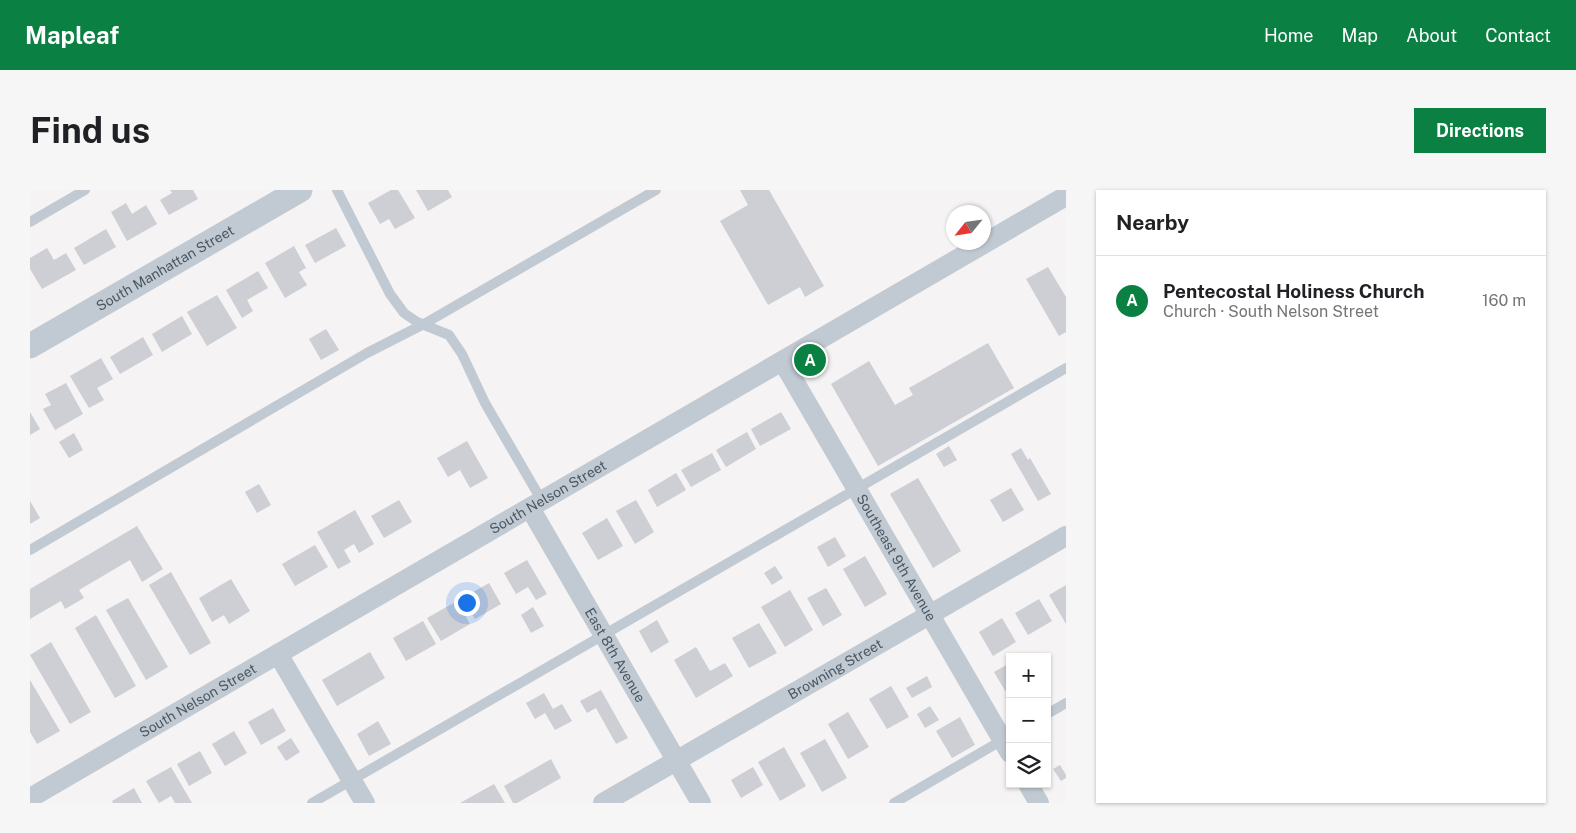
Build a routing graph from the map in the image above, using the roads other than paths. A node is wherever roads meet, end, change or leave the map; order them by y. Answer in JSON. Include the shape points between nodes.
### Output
{"nodes":[{"id":1,"x":84,"y":190,"type":"edge"},
{"id":2,"x":300,"y":190,"type":"edge"},
{"id":3,"x":337,"y":190,"type":"edge"},
{"id":4,"x":656,"y":190,"type":"edge"},
{"id":5,"x":1066,"y":196,"type":"edge"},
{"id":6,"x":30,"y":222,"type":"edge"},
{"id":7,"x":424,"y":324,"type":"junction"},
{"id":8,"x":30,"y":346,"type":"edge"},
{"id":9,"x":783,"y":362,"type":"junction"},
{"id":10,"x":1066,"y":368,"type":"edge"},
{"id":11,"x":856,"y":489,"type":"junction"},
{"id":12,"x":536,"y":504,"type":"junction"},
{"id":13,"x":1066,"y":536,"type":"edge"},
{"id":14,"x":30,"y":550,"type":"edge"},
{"id":15,"x":930,"y":615,"type":"junction"},
{"id":16,"x":603,"y":634,"type":"junction"},
{"id":17,"x":278,"y":654,"type":"junction"},
{"id":18,"x":1066,"y":703,"type":"edge"},
{"id":19,"x":1051,"y":712,"type":"edge"},
{"id":20,"x":1006,"y":741,"type":"edge"},
{"id":21,"x":1006,"y":744,"type":"edge"},
{"id":22,"x":676,"y":761,"type":"junction"},
{"id":23,"x":352,"y":780,"type":"junction"},
{"id":24,"x":1030,"y":788,"type":"edge"},
{"id":25,"x":30,"y":798,"type":"edge"},
{"id":26,"x":312,"y":803,"type":"edge"},
{"id":27,"x":365,"y":803,"type":"edge"},
{"id":28,"x":603,"y":803,"type":"edge"},
{"id":29,"x":701,"y":803,"type":"edge"},
{"id":30,"x":894,"y":803,"type":"edge"},
{"id":31,"x":1039,"y":803,"type":"edge"}],
"edges":[{"from":1,"to":6,"type":"lane"},
{"from":2,"to":8,"type":"street","name":"South Manhattan Street"},
{"from":3,"to":7,"type":"lane","via":[[390,294],[404,313]]},
{"from":4,"to":7,"type":"lane"},
{"from":5,"to":9,"type":"street","name":"South Nelson Street"},
{"from":7,"to":12,"type":"lane","via":[[449,335],[462,354]]},
{"from":7,"to":14,"type":"lane","via":[[366,353]]},
{"from":9,"to":11,"type":"street","name":"Southeast 9th Avenue"},
{"from":9,"to":12,"type":"street","name":"South Nelson Street"},
{"from":10,"to":11,"type":"lane"},
{"from":11,"to":15,"type":"street","name":"Southeast 9th Avenue"},
{"from":11,"to":16,"type":"lane"},
{"from":12,"to":16,"type":"street","name":"East 8th Avenue"},
{"from":12,"to":17,"type":"street","name":"South Nelson Street"},
{"from":13,"to":15,"type":"street","name":"Browning Street"},
{"from":15,"to":20,"type":"street","name":"Southeast 9th Avenue"},
{"from":15,"to":22,"type":"street","name":"Browning Street"},
{"from":16,"to":22,"type":"street","name":"East 8th Avenue"},
{"from":16,"to":23,"type":"lane"},
{"from":17,"to":23,"type":"street"},
{"from":17,"to":25,"type":"street","name":"South Nelson Street"},
{"from":18,"to":19,"type":"lane"},
{"from":21,"to":30,"type":"lane"},
{"from":22,"to":28,"type":"street","name":"Browning Street"},
{"from":22,"to":29,"type":"street","name":"East 8th Avenue"},
{"from":23,"to":26,"type":"lane"},
{"from":23,"to":27,"type":"street"},
{"from":24,"to":31,"type":"street"}]}
